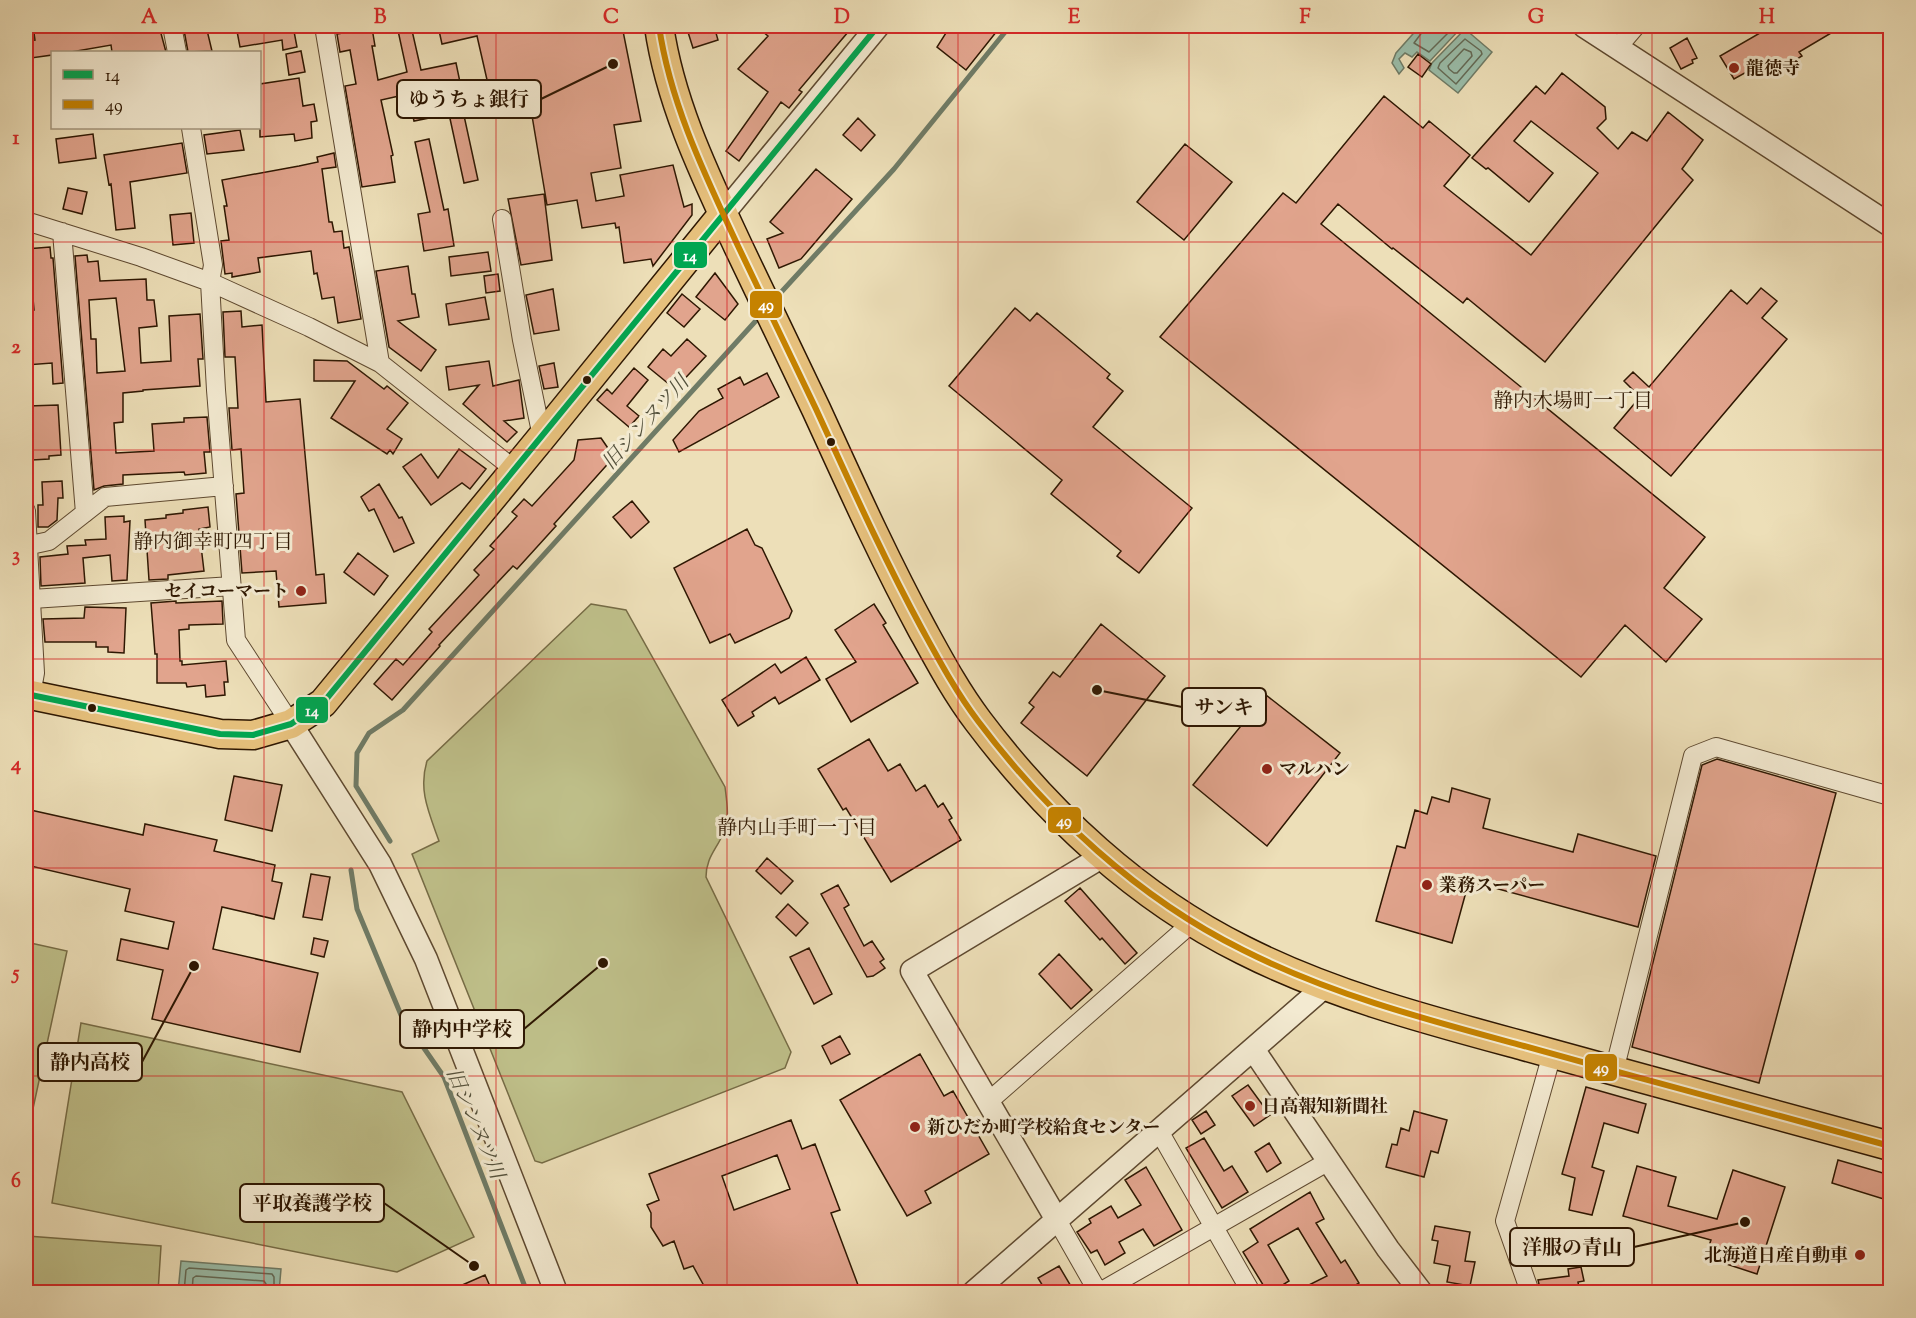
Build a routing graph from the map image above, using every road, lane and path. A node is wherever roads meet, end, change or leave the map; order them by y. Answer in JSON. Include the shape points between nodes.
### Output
{"nodes":[{"id":1,"x":172,"y":26,"type":"edge"},
{"id":2,"x":324,"y":26,"type":"edge"},
{"id":3,"x":659,"y":26,"type":"edge"},
{"id":4,"x":878,"y":26,"type":"edge"},
{"id":5,"x":1584,"y":26,"type":"edge"},
{"id":6,"x":1636,"y":26,"type":"edge"},
{"id":7,"x":1618,"y":47,"type":"junction"},
{"id":8,"x":177,"y":51,"type":"edge"},
{"id":9,"x":191,"y":129,"type":"edge"},
{"id":10,"x":723,"y":214,"type":"junction"},
{"id":11,"x":502,"y":219,"type":"dead end"},
{"id":12,"x":26,"y":221,"type":"edge"},
{"id":13,"x":1890,"y":225,"type":"edge"},
{"id":14,"x":62,"y":231,"type":"junction"},
{"id":15,"x":210,"y":282,"type":"junction"},
{"id":16,"x":380,"y":363,"type":"junction"},
{"id":17,"x":542,"y":437,"type":"junction"},
{"id":18,"x":515,"y":470,"type":"junction"},
{"id":19,"x":224,"y":486,"type":"junction"},
{"id":20,"x":26,"y":512,"type":"edge"},
{"id":21,"x":85,"y":513,"type":"junction"},
{"id":22,"x":27,"y":546,"type":"edge"},
{"id":23,"x":232,"y":586,"type":"junction"},
{"id":24,"x":28,"y":598,"type":"edge"},
{"id":25,"x":28,"y":694,"type":"edge"},
{"id":26,"x":291,"y":724,"type":"junction"},
{"id":27,"x":1890,"y":796,"type":"edge"},
{"id":28,"x":1103,"y":856,"type":"junction"},
{"id":29,"x":1193,"y":922,"type":"junction"},
{"id":30,"x":1324,"y":987,"type":"junction"},
{"id":31,"x":1253,"y":1049,"type":"junction"},
{"id":32,"x":1552,"y":1054,"type":"junction"},
{"id":33,"x":1614,"y":1071,"type":"junction"},
{"id":34,"x":988,"y":1102,"type":"junction"},
{"id":35,"x":1159,"y":1131,"type":"junction"},
{"id":36,"x":1890,"y":1146,"type":"edge"},
{"id":37,"x":1329,"y":1161,"type":"junction"},
{"id":38,"x":1057,"y":1220,"type":"junction"},
{"id":39,"x":1214,"y":1228,"type":"junction"},
{"id":40,"x":556,"y":1293,"type":"edge"},
{"id":41,"x":974,"y":1293,"type":"edge"},
{"id":42,"x":1099,"y":1293,"type":"edge"},
{"id":43,"x":1251,"y":1293,"type":"edge"},
{"id":44,"x":1422,"y":1293,"type":"edge"},
{"id":45,"x":1530,"y":1293,"type":"edge"}],
"edges":[{"from":1,"to":8,"type":"street"},
{"from":2,"to":16,"type":"street"},
{"from":3,"to":10,"type":"main road","via":[[667,71],[685,126]]},
{"from":4,"to":10,"type":"street"},
{"from":5,"to":7,"type":"street"},
{"from":6,"to":7,"type":"street"},
{"from":7,"to":13,"type":"street"},
{"from":9,"to":15,"type":"street","via":[[213,265]]},
{"from":10,"to":17,"type":"main road"},
{"from":10,"to":28,"type":"main road","via":[[897,584],[952,682],[976,718],[1034,788]]},
{"from":11,"to":17,"type":"street"},
{"from":12,"to":14,"type":"street"},
{"from":14,"to":15,"type":"street"},
{"from":14,"to":21,"type":"street"},
{"from":15,"to":16,"type":"street"},
{"from":15,"to":19,"type":"street"},
{"from":16,"to":18,"type":"street"},
{"from":17,"to":18,"type":"main road"},
{"from":18,"to":26,"type":"main road","via":[[323,703]]},
{"from":19,"to":21,"type":"street","via":[[105,497]]},
{"from":19,"to":23,"type":"street"},
{"from":20,"to":22,"type":"street"},
{"from":21,"to":22,"type":"street","via":[[48,541]]},
{"from":22,"to":24,"type":"street"},
{"from":23,"to":24,"type":"street"},
{"from":23,"to":26,"type":"street","via":[[236,640]]},
{"from":24,"to":25,"type":"street","via":[[35,673]]},
{"from":25,"to":26,"type":"main road","via":[[220,734],[253,735]]},
{"from":26,"to":40,"type":"street","via":[[380,864],[404,911]]},
{"from":27,"to":33,"type":"street","via":[[1716,747],[1694,756]]},
{"from":28,"to":29,"type":"main road"},
{"from":28,"to":34,"type":"street","via":[[912,971]]},
{"from":29,"to":30,"type":"main road","via":[[1241,950]]},
{"from":29,"to":34,"type":"street"},
{"from":30,"to":31,"type":"street"},
{"from":30,"to":32,"type":"main road","via":[[1408,1015]]},
{"from":31,"to":35,"type":"street"},
{"from":31,"to":37,"type":"street"},
{"from":32,"to":33,"type":"main road"},
{"from":32,"to":45,"type":"street","via":[[1505,1221]]},
{"from":33,"to":36,"type":"main road"},
{"from":34,"to":38,"type":"street"},
{"from":35,"to":38,"type":"street"},
{"from":35,"to":39,"type":"street"},
{"from":37,"to":39,"type":"street"},
{"from":37,"to":44,"type":"street"},
{"from":38,"to":41,"type":"street"},
{"from":38,"to":42,"type":"street"},
{"from":39,"to":42,"type":"street"},
{"from":39,"to":43,"type":"street"}]}
